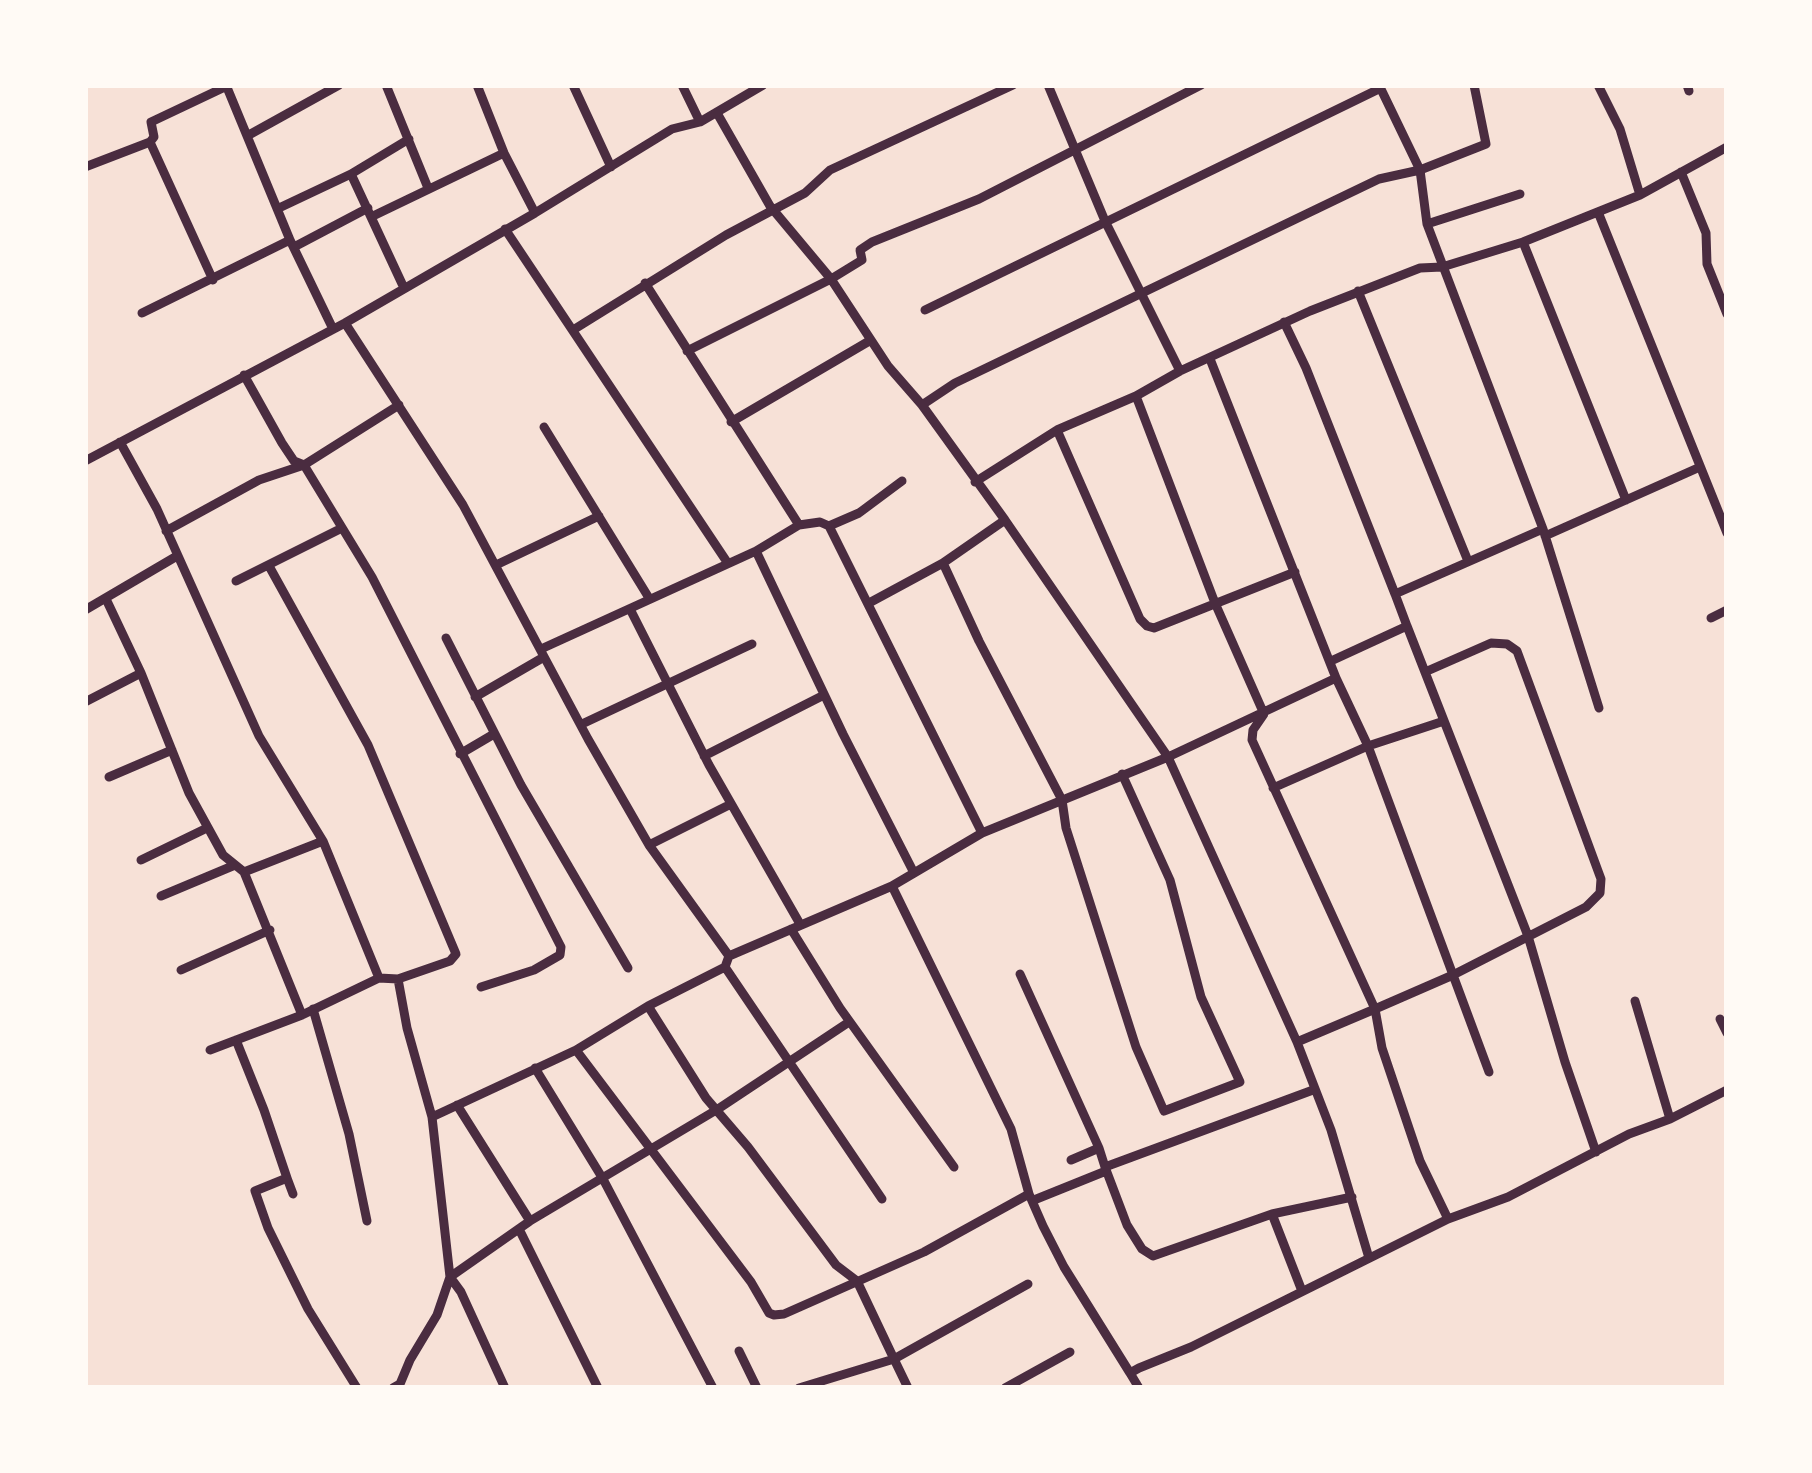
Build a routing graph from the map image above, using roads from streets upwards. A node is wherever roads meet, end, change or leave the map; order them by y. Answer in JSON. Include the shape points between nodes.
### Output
{"nodes":[{"id":1,"x":386,"y":85,"type":"edge"},
{"id":2,"x":476,"y":85,"type":"edge"},
{"id":3,"x":574,"y":85,"type":"edge"},
{"id":4,"x":682,"y":85,"type":"edge"},
{"id":5,"x":763,"y":85,"type":"edge"},
{"id":6,"x":1013,"y":85,"type":"edge"},
{"id":7,"x":1048,"y":85,"type":"edge"},
{"id":8,"x":1201,"y":85,"type":"edge"},
{"id":9,"x":1474,"y":85,"type":"edge"},
{"id":10,"x":1598,"y":85,"type":"edge"},
{"id":11,"x":226,"y":86,"type":"edge"},
{"id":12,"x":333,"y":86,"type":"edge"},
{"id":13,"x":1380,"y":87,"type":"edge"},
{"id":14,"x":717,"y":113,"type":"junction"},
{"id":15,"x":700,"y":122,"type":"junction"},
{"id":16,"x":247,"y":136,"type":"junction"},
{"id":17,"x":410,"y":139,"type":"junction"},
{"id":18,"x":150,"y":142,"type":"junction"},
{"id":19,"x":1727,"y":147,"type":"edge"},
{"id":20,"x":1074,"y":150,"type":"junction"},
{"id":21,"x":504,"y":153,"type":"junction"},
{"id":22,"x":612,"y":166,"type":"junction"},
{"id":23,"x":85,"y":167,"type":"edge"},
{"id":24,"x":1420,"y":170,"type":"junction"},
{"id":25,"x":1682,"y":172,"type":"junction"},
{"id":26,"x":352,"y":174,"type":"junction"},
{"id":27,"x":428,"y":188,"type":"junction"},
{"id":28,"x":1520,"y":194,"type":"dead end"},
{"id":29,"x":1640,"y":195,"type":"junction"},
{"id":30,"x":280,"y":208,"type":"junction"},
{"id":31,"x":775,"y":210,"type":"junction"},
{"id":32,"x":371,"y":212,"type":"junction"},
{"id":33,"x":1598,"y":212,"type":"junction"},
{"id":34,"x":536,"y":214,"type":"junction"},
{"id":35,"x":1104,"y":221,"type":"junction"},
{"id":36,"x":1426,"y":224,"type":"junction"},
{"id":37,"x":505,"y":229,"type":"junction"},
{"id":38,"x":1523,"y":242,"type":"junction"},
{"id":39,"x":292,"y":243,"type":"junction"},
{"id":40,"x":1442,"y":267,"type":"junction"},
{"id":41,"x":832,"y":279,"type":"junction"},
{"id":42,"x":213,"y":280,"type":"junction"},
{"id":43,"x":644,"y":283,"type":"junction"},
{"id":44,"x":404,"y":288,"type":"junction"},
{"id":45,"x":1358,"y":291,"type":"junction"},
{"id":46,"x":1144,"y":295,"type":"junction"},
{"id":47,"x":925,"y":310,"type":"dead end"},
{"id":48,"x":142,"y":313,"type":"dead end"},
{"id":49,"x":1727,"y":314,"type":"edge"},
{"id":50,"x":1284,"y":322,"type":"junction"},
{"id":51,"x":344,"y":323,"type":"junction"},
{"id":52,"x":333,"y":329,"type":"junction"},
{"id":53,"x":572,"y":330,"type":"junction"},
{"id":54,"x":871,"y":340,"type":"junction"},
{"id":55,"x":687,"y":350,"type":"junction"},
{"id":56,"x":1210,"y":359,"type":"junction"},
{"id":57,"x":1180,"y":371,"type":"junction"},
{"id":58,"x":244,"y":374,"type":"junction"},
{"id":59,"x":1136,"y":396,"type":"junction"},
{"id":60,"x":399,"y":405,"type":"junction"},
{"id":61,"x":922,"y":405,"type":"junction"},
{"id":62,"x":731,"y":422,"type":"junction"},
{"id":63,"x":544,"y":427,"type":"dead end"},
{"id":64,"x":1057,"y":430,"type":"junction"},
{"id":65,"x":120,"y":442,"type":"junction"},
{"id":66,"x":85,"y":461,"type":"edge"},
{"id":67,"x":304,"y":465,"type":"junction"},
{"id":68,"x":1700,"y":467,"type":"junction"},
{"id":69,"x":902,"y":481,"type":"dead end"},
{"id":70,"x":976,"y":482,"type":"junction"},
{"id":71,"x":1626,"y":500,"type":"junction"},
{"id":72,"x":599,"y":516,"type":"junction"},
{"id":73,"x":1005,"y":520,"type":"junction"},
{"id":74,"x":799,"y":525,"type":"junction"},
{"id":75,"x":829,"y":526,"type":"junction"},
{"id":76,"x":342,"y":528,"type":"junction"},
{"id":77,"x":166,"y":531,"type":"junction"},
{"id":78,"x":1544,"y":532,"type":"junction"},
{"id":79,"x":1727,"y":534,"type":"edge"},
{"id":80,"x":756,"y":551,"type":"junction"},
{"id":81,"x":177,"y":556,"type":"junction"},
{"id":82,"x":1468,"y":561,"type":"junction"},
{"id":83,"x":727,"y":562,"type":"junction"},
{"id":84,"x":944,"y":563,"type":"junction"},
{"id":85,"x":496,"y":565,"type":"junction"},
{"id":86,"x":269,"y":566,"type":"junction"},
{"id":87,"x":1295,"y":572,"type":"junction"},
{"id":88,"x":236,"y":582,"type":"dead end"},
{"id":89,"x":1395,"y":594,"type":"junction"},
{"id":90,"x":649,"y":598,"type":"junction"},
{"id":91,"x":106,"y":599,"type":"junction"},
{"id":92,"x":1214,"y":602,"type":"junction"},
{"id":93,"x":868,"y":603,"type":"junction"},
{"id":94,"x":630,"y":609,"type":"junction"},
{"id":95,"x":85,"y":610,"type":"edge"},
{"id":96,"x":1727,"y":610,"type":"edge"},
{"id":97,"x":1711,"y":618,"type":"dead end"},
{"id":98,"x":1407,"y":626,"type":"junction"},
{"id":99,"x":446,"y":638,"type":"dead end"},
{"id":100,"x":752,"y":644,"type":"dead end"},
{"id":101,"x":543,"y":653,"type":"junction"},
{"id":102,"x":1331,"y":662,"type":"junction"},
{"id":103,"x":1425,"y":672,"type":"junction"},
{"id":104,"x":141,"y":674,"type":"junction"},
{"id":105,"x":1336,"y":678,"type":"junction"},
{"id":106,"x":667,"y":685,"type":"junction"},
{"id":107,"x":824,"y":695,"type":"junction"},
{"id":108,"x":475,"y":697,"type":"junction"},
{"id":109,"x":85,"y":702,"type":"edge"},
{"id":110,"x":1599,"y":708,"type":"dead end"},
{"id":111,"x":1264,"y":714,"type":"junction"},
{"id":112,"x":1444,"y":721,"type":"junction"},
{"id":113,"x":582,"y":724,"type":"junction"},
{"id":114,"x":494,"y":734,"type":"junction"},
{"id":115,"x":1368,"y":746,"type":"junction"},
{"id":116,"x":172,"y":750,"type":"junction"},
{"id":117,"x":460,"y":754,"type":"junction"},
{"id":118,"x":704,"y":756,"type":"junction"},
{"id":119,"x":1168,"y":756,"type":"junction"},
{"id":120,"x":1122,"y":774,"type":"junction"},
{"id":121,"x":110,"y":777,"type":"dead end"},
{"id":122,"x":1272,"y":788,"type":"junction"},
{"id":123,"x":1062,"y":800,"type":"junction"},
{"id":124,"x":731,"y":804,"type":"junction"},
{"id":125,"x":208,"y":828,"type":"junction"},
{"id":126,"x":982,"y":833,"type":"junction"},
{"id":127,"x":322,"y":841,"type":"junction"},
{"id":128,"x":649,"y":845,"type":"junction"},
{"id":129,"x":141,"y":860,"type":"dead end"},
{"id":130,"x":235,"y":866,"type":"junction"},
{"id":131,"x":244,"y":872,"type":"junction"},
{"id":132,"x":913,"y":872,"type":"junction"},
{"id":133,"x":892,"y":886,"type":"junction"},
{"id":134,"x":161,"y":896,"type":"dead end"},
{"id":135,"x":796,"y":927,"type":"junction"},
{"id":136,"x":270,"y":930,"type":"junction"},
{"id":137,"x":1528,"y":936,"type":"junction"},
{"id":138,"x":729,"y":956,"type":"junction"},
{"id":139,"x":725,"y":967,"type":"junction"},
{"id":140,"x":628,"y":968,"type":"dead end"},
{"id":141,"x":181,"y":970,"type":"dead end"},
{"id":142,"x":1020,"y":974,"type":"dead end"},
{"id":143,"x":1453,"y":974,"type":"junction"},
{"id":144,"x":379,"y":978,"type":"junction"},
{"id":145,"x":398,"y":979,"type":"junction"},
{"id":146,"x":481,"y":987,"type":"dead end"},
{"id":147,"x":1635,"y":1000,"type":"dead end"},
{"id":148,"x":648,"y":1006,"type":"junction"},
{"id":149,"x":314,"y":1009,"type":"junction"},
{"id":150,"x":1375,"y":1009,"type":"junction"},
{"id":151,"x":302,"y":1014,"type":"junction"},
{"id":152,"x":1720,"y":1018,"type":"dead end"},
{"id":153,"x":849,"y":1022,"type":"junction"},
{"id":154,"x":1727,"y":1033,"type":"edge"},
{"id":155,"x":236,"y":1040,"type":"junction"},
{"id":156,"x":1296,"y":1042,"type":"junction"},
{"id":157,"x":210,"y":1050,"type":"dead end"},
{"id":158,"x":576,"y":1050,"type":"junction"},
{"id":159,"x":788,"y":1062,"type":"junction"},
{"id":160,"x":534,"y":1068,"type":"junction"},
{"id":161,"x":1489,"y":1072,"type":"dead end"},
{"id":162,"x":1313,"y":1090,"type":"junction"},
{"id":163,"x":1727,"y":1090,"type":"edge"},
{"id":164,"x":458,"y":1105,"type":"junction"},
{"id":165,"x":718,"y":1110,"type":"junction"},
{"id":166,"x":432,"y":1117,"type":"junction"},
{"id":167,"x":1670,"y":1120,"type":"junction"},
{"id":168,"x":649,"y":1148,"type":"junction"},
{"id":169,"x":1099,"y":1148,"type":"junction"},
{"id":170,"x":1596,"y":1152,"type":"junction"},
{"id":171,"x":1070,"y":1160,"type":"dead end"},
{"id":172,"x":954,"y":1168,"type":"dead end"},
{"id":173,"x":1105,"y":1169,"type":"junction"},
{"id":174,"x":287,"y":1178,"type":"junction"},
{"id":175,"x":603,"y":1179,"type":"junction"},
{"id":176,"x":293,"y":1194,"type":"dead end"},
{"id":177,"x":1032,"y":1197,"type":"junction"},
{"id":178,"x":1352,"y":1197,"type":"junction"},
{"id":179,"x":882,"y":1199,"type":"dead end"},
{"id":180,"x":1272,"y":1214,"type":"junction"},
{"id":181,"x":1448,"y":1218,"type":"junction"},
{"id":182,"x":368,"y":1221,"type":"dead end"},
{"id":183,"x":530,"y":1222,"type":"junction"},
{"id":184,"x":519,"y":1229,"type":"junction"},
{"id":185,"x":1370,"y":1258,"type":"junction"},
{"id":186,"x":450,"y":1277,"type":"junction"},
{"id":187,"x":856,"y":1281,"type":"junction"},
{"id":188,"x":1028,"y":1284,"type":"dead end"},
{"id":189,"x":1302,"y":1291,"type":"junction"},
{"id":190,"x":739,"y":1351,"type":"dead end"},
{"id":191,"x":1070,"y":1352,"type":"dead end"},
{"id":192,"x":894,"y":1359,"type":"junction"},
{"id":193,"x":1130,"y":1373,"type":"junction"},
{"id":194,"x":399,"y":1387,"type":"edge"},
{"id":195,"x":357,"y":1388,"type":"edge"},
{"id":196,"x":504,"y":1388,"type":"edge"},
{"id":197,"x":598,"y":1388,"type":"edge"},
{"id":198,"x":713,"y":1388,"type":"edge"},
{"id":199,"x":757,"y":1388,"type":"edge"},
{"id":200,"x":799,"y":1388,"type":"edge"},
{"id":201,"x":908,"y":1388,"type":"edge"},
{"id":202,"x":1005,"y":1388,"type":"edge"},
{"id":203,"x":1139,"y":1388,"type":"edge"}],
"edges":[{"from":1,"to":17,"type":"street"},
{"from":2,"to":21,"type":"street"},
{"from":3,"to":22,"type":"street"},
{"from":4,"to":15,"type":"street"},
{"from":5,"to":14,"type":"street"},
{"from":6,"to":31,"type":"street","via":[[830,170]]},
{"from":7,"to":20,"type":"street"},
{"from":8,"to":20,"type":"street"},
{"from":9,"to":24,"type":"street","via":[[1486,144]]},
{"from":10,"to":29,"type":"street"},
{"from":11,"to":16,"type":"street"},
{"from":11,"to":18,"type":"street","via":[[152,122]]},
{"from":12,"to":16,"type":"street"},
{"from":13,"to":24,"type":"street"},
{"from":13,"to":35,"type":"street"},
{"from":14,"to":15,"type":"street"},
{"from":14,"to":31,"type":"street"},
{"from":15,"to":22,"type":"street","via":[[672,129]]},
{"from":16,"to":30,"type":"street"},
{"from":17,"to":26,"type":"street"},
{"from":17,"to":27,"type":"street"},
{"from":18,"to":23,"type":"street"},
{"from":18,"to":42,"type":"street"},
{"from":19,"to":25,"type":"street"},
{"from":20,"to":35,"type":"street"},
{"from":20,"to":41,"type":"street","via":[[980,199],[872,242],[860,250],[862,260]]},
{"from":21,"to":27,"type":"street"},
{"from":21,"to":34,"type":"street"},
{"from":22,"to":34,"type":"street"},
{"from":24,"to":36,"type":"street"},
{"from":24,"to":46,"type":"street","via":[[1380,179]]},
{"from":25,"to":29,"type":"street"},
{"from":25,"to":49,"type":"street"},
{"from":26,"to":30,"type":"street"},
{"from":26,"to":32,"type":"street"},
{"from":27,"to":32,"type":"street"},
{"from":28,"to":36,"type":"street"},
{"from":29,"to":33,"type":"street"},
{"from":30,"to":39,"type":"street"},
{"from":31,"to":41,"type":"street"},
{"from":31,"to":43,"type":"street"},
{"from":32,"to":39,"type":"street"},
{"from":32,"to":44,"type":"street"},
{"from":33,"to":38,"type":"street"},
{"from":33,"to":68,"type":"street"},
{"from":34,"to":37,"type":"street"},
{"from":35,"to":46,"type":"street"},
{"from":35,"to":47,"type":"street"},
{"from":36,"to":40,"type":"street"},
{"from":37,"to":44,"type":"street"},
{"from":37,"to":53,"type":"street"},
{"from":38,"to":40,"type":"street"},
{"from":38,"to":71,"type":"street"},
{"from":39,"to":42,"type":"street"},
{"from":39,"to":52,"type":"street"},
{"from":40,"to":45,"type":"street","via":[[1420,268]]},
{"from":40,"to":78,"type":"street"},
{"from":41,"to":54,"type":"street"},
{"from":41,"to":55,"type":"street"},
{"from":42,"to":48,"type":"street"},
{"from":43,"to":53,"type":"street"},
{"from":43,"to":55,"type":"street"},
{"from":44,"to":51,"type":"street"},
{"from":45,"to":50,"type":"street"},
{"from":45,"to":82,"type":"street"},
{"from":46,"to":57,"type":"street"},
{"from":46,"to":61,"type":"street"},
{"from":50,"to":56,"type":"street"},
{"from":50,"to":89,"type":"street"},
{"from":51,"to":52,"type":"street"},
{"from":51,"to":60,"type":"street"},
{"from":52,"to":58,"type":"street"},
{"from":53,"to":83,"type":"street"},
{"from":54,"to":61,"type":"street"},
{"from":54,"to":62,"type":"street"},
{"from":55,"to":62,"type":"street"},
{"from":56,"to":57,"type":"street"},
{"from":56,"to":87,"type":"street"},
{"from":57,"to":59,"type":"street"},
{"from":58,"to":65,"type":"street"},
{"from":58,"to":67,"type":"street","via":[[282,443]]},
{"from":59,"to":64,"type":"street"},
{"from":59,"to":92,"type":"street"},
{"from":60,"to":67,"type":"street"},
{"from":60,"to":85,"type":"street"},
{"from":61,"to":70,"type":"street"},
{"from":62,"to":74,"type":"street"},
{"from":63,"to":72,"type":"street"},
{"from":64,"to":70,"type":"street"},
{"from":64,"to":92,"type":"street","via":[[1140,619],[1154,628]]},
{"from":65,"to":66,"type":"street"},
{"from":65,"to":77,"type":"street"},
{"from":67,"to":76,"type":"street"},
{"from":67,"to":77,"type":"street","via":[[260,480]]},
{"from":68,"to":71,"type":"street"},
{"from":68,"to":79,"type":"street"},
{"from":69,"to":75,"type":"street","via":[[860,513]]},
{"from":70,"to":73,"type":"street"},
{"from":71,"to":78,"type":"street"},
{"from":72,"to":85,"type":"street"},
{"from":72,"to":90,"type":"street"},
{"from":73,"to":84,"type":"street"},
{"from":73,"to":119,"type":"street"},
{"from":74,"to":75,"type":"street"},
{"from":74,"to":80,"type":"street"},
{"from":75,"to":93,"type":"street"},
{"from":76,"to":86,"type":"street"},
{"from":76,"to":117,"type":"street"},
{"from":77,"to":81,"type":"street"},
{"from":78,"to":82,"type":"street"},
{"from":78,"to":110,"type":"street"},
{"from":80,"to":83,"type":"street"},
{"from":80,"to":107,"type":"street"},
{"from":81,"to":91,"type":"street"},
{"from":81,"to":127,"type":"street","via":[[259,736]]},
{"from":82,"to":89,"type":"street"},
{"from":83,"to":90,"type":"street"},
{"from":84,"to":93,"type":"street"},
{"from":84,"to":123,"type":"street"},
{"from":85,"to":101,"type":"street"},
{"from":86,"to":88,"type":"street"},
{"from":86,"to":145,"type":"street","via":[[368,745],[455,948],[450,962]]},
{"from":87,"to":92,"type":"street"},
{"from":87,"to":102,"type":"street"},
{"from":89,"to":98,"type":"street"},
{"from":90,"to":94,"type":"street"},
{"from":91,"to":95,"type":"street"},
{"from":91,"to":104,"type":"street"},
{"from":92,"to":111,"type":"street"},
{"from":93,"to":126,"type":"street"},
{"from":94,"to":101,"type":"street"},
{"from":94,"to":106,"type":"street"},
{"from":96,"to":97,"type":"street"},
{"from":98,"to":102,"type":"street"},
{"from":98,"to":103,"type":"street"},
{"from":99,"to":108,"type":"street"},
{"from":100,"to":106,"type":"street"},
{"from":101,"to":108,"type":"street"},
{"from":101,"to":113,"type":"street"},
{"from":102,"to":105,"type":"street"},
{"from":103,"to":112,"type":"street"},
{"from":103,"to":137,"type":"street","via":[[1491,643],[1507,644],[1522,658],[1601,879],[1594,902]]},
{"from":104,"to":109,"type":"street"},
{"from":104,"to":116,"type":"street"},
{"from":105,"to":111,"type":"street"},
{"from":105,"to":115,"type":"street"},
{"from":106,"to":113,"type":"street"},
{"from":106,"to":118,"type":"street"},
{"from":107,"to":118,"type":"street"},
{"from":107,"to":132,"type":"street"},
{"from":108,"to":114,"type":"street"},
{"from":111,"to":119,"type":"street"},
{"from":111,"to":122,"type":"street","via":[[1252,740]]},
{"from":112,"to":115,"type":"street"},
{"from":112,"to":137,"type":"street"},
{"from":113,"to":128,"type":"street"},
{"from":114,"to":117,"type":"street"},
{"from":114,"to":140,"type":"street"},
{"from":115,"to":122,"type":"street"},
{"from":115,"to":143,"type":"street"},
{"from":116,"to":121,"type":"street"},
{"from":116,"to":125,"type":"street"},
{"from":117,"to":146,"type":"street","via":[[562,952],[534,970]]},
{"from":118,"to":124,"type":"street"},
{"from":119,"to":120,"type":"street"},
{"from":119,"to":156,"type":"street"},
{"from":120,"to":123,"type":"street"},
{"from":120,"to":123,"type":"street","via":[[1170,880],[1201,996],[1240,1082],[1164,1111],[1136,1047]]},
{"from":122,"to":150,"type":"street"},
{"from":123,"to":126,"type":"street"},
{"from":124,"to":128,"type":"street"},
{"from":124,"to":135,"type":"street"},
{"from":125,"to":129,"type":"street"},
{"from":125,"to":130,"type":"street"},
{"from":126,"to":132,"type":"street"},
{"from":127,"to":131,"type":"street"},
{"from":127,"to":144,"type":"street"},
{"from":128,"to":138,"type":"street"},
{"from":130,"to":131,"type":"street"},
{"from":130,"to":134,"type":"street"},
{"from":131,"to":136,"type":"street"},
{"from":132,"to":133,"type":"street"},
{"from":133,"to":135,"type":"street"},
{"from":133,"to":177,"type":"street","via":[[1012,1129]]},
{"from":135,"to":138,"type":"street"},
{"from":135,"to":153,"type":"street"},
{"from":136,"to":141,"type":"street"},
{"from":136,"to":151,"type":"street"},
{"from":137,"to":143,"type":"street"},
{"from":137,"to":170,"type":"street"},
{"from":138,"to":139,"type":"street"},
{"from":139,"to":148,"type":"street"},
{"from":139,"to":159,"type":"street"},
{"from":142,"to":169,"type":"street"},
{"from":143,"to":150,"type":"street"},
{"from":143,"to":161,"type":"street"},
{"from":144,"to":145,"type":"street"},
{"from":144,"to":149,"type":"street"},
{"from":145,"to":166,"type":"street"},
{"from":147,"to":167,"type":"street"},
{"from":148,"to":158,"type":"street"},
{"from":148,"to":165,"type":"street"},
{"from":149,"to":151,"type":"street"},
{"from":149,"to":182,"type":"street"},
{"from":150,"to":156,"type":"street"},
{"from":150,"to":181,"type":"street","via":[[1420,1161]]},
{"from":151,"to":155,"type":"street"},
{"from":152,"to":154,"type":"street"},
{"from":153,"to":159,"type":"street"},
{"from":153,"to":172,"type":"street"},
{"from":155,"to":157,"type":"street"},
{"from":155,"to":174,"type":"street"},
{"from":156,"to":162,"type":"street"},
{"from":158,"to":160,"type":"street"},
{"from":158,"to":168,"type":"street"},
{"from":159,"to":165,"type":"street"},
{"from":159,"to":179,"type":"street"},
{"from":160,"to":164,"type":"street"},
{"from":160,"to":175,"type":"street"},
{"from":162,"to":173,"type":"street"},
{"from":162,"to":178,"type":"street"},
{"from":163,"to":167,"type":"street"},
{"from":164,"to":166,"type":"street"},
{"from":164,"to":183,"type":"street"},
{"from":165,"to":168,"type":"street"},
{"from":165,"to":187,"type":"street","via":[[836,1265]]},
{"from":166,"to":186,"type":"street"},
{"from":167,"to":170,"type":"street"},
{"from":168,"to":175,"type":"street"},
{"from":168,"to":187,"type":"street","via":[[770,1313],[784,1314]]},
{"from":169,"to":171,"type":"street"},
{"from":169,"to":173,"type":"street"},
{"from":170,"to":181,"type":"street","via":[[1508,1198]]},
{"from":173,"to":177,"type":"street"},
{"from":173,"to":180,"type":"street","via":[[1127,1225],[1153,1256]]},
{"from":174,"to":176,"type":"street"},
{"from":174,"to":195,"type":"street","via":[[255,1191],[308,1309]]},
{"from":175,"to":183,"type":"street"},
{"from":175,"to":198,"type":"street"},
{"from":177,"to":187,"type":"street"},
{"from":177,"to":193,"type":"street","via":[[1064,1266]]},
{"from":178,"to":180,"type":"street"},
{"from":178,"to":185,"type":"street"},
{"from":180,"to":189,"type":"street"},
{"from":181,"to":185,"type":"street"},
{"from":183,"to":184,"type":"street"},
{"from":184,"to":186,"type":"street"},
{"from":184,"to":197,"type":"street"},
{"from":185,"to":189,"type":"street"},
{"from":186,"to":194,"type":"street"},
{"from":186,"to":196,"type":"street"},
{"from":187,"to":192,"type":"street"},
{"from":188,"to":192,"type":"street"},
{"from":189,"to":193,"type":"street"},
{"from":190,"to":199,"type":"street"},
{"from":191,"to":202,"type":"street"},
{"from":192,"to":200,"type":"street"},
{"from":192,"to":201,"type":"street"},
{"from":193,"to":203,"type":"street"}]}
